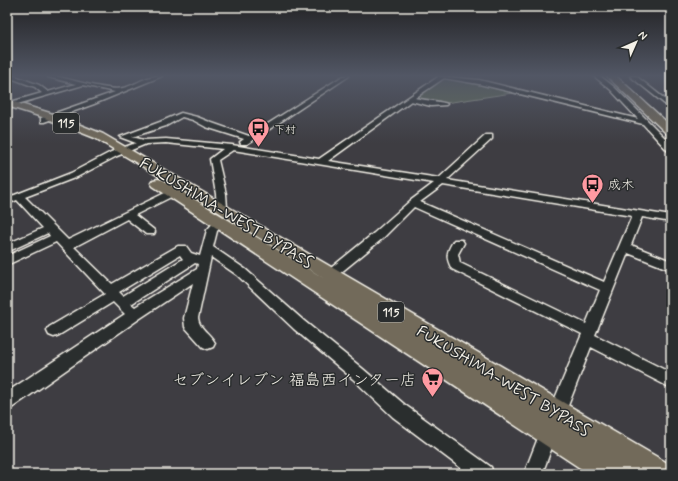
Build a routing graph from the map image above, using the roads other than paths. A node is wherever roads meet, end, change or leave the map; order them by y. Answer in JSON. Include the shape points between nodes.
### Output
{"nodes":[{"id":1,"x":31,"y":98,"type":"edge"},
{"id":2,"x":100,"y":98,"type":"edge"},
{"id":3,"x":310,"y":98,"type":"edge"},
{"id":4,"x":546,"y":98,"type":"edge"},
{"id":5,"x":622,"y":98,"type":"edge"},
{"id":6,"x":638,"y":98,"type":"edge"},
{"id":7,"x":644,"y":98,"type":"edge"},
{"id":8,"x":661,"y":98,"type":"edge"},
{"id":9,"x":410,"y":99,"type":"joint"},
{"id":10,"x":444,"y":104,"type":"dead end"},
{"id":11,"x":8,"y":105,"type":"edge"},
{"id":12,"x":671,"y":107,"type":"edge"},
{"id":13,"x":47,"y":118,"type":"junction"},
{"id":14,"x":671,"y":120,"type":"edge"},
{"id":15,"x":646,"y":123,"type":"junction"},
{"id":16,"x":671,"y":132,"type":"edge"},
{"id":17,"x":489,"y":137,"type":"dead end"},
{"id":18,"x":249,"y":138,"type":"junction"},
{"id":19,"x":233,"y":147,"type":"junction"},
{"id":20,"x":127,"y":148,"type":"junction"},
{"id":21,"x":671,"y":149,"type":"edge"},
{"id":22,"x":321,"y":162,"type":"junction"},
{"id":23,"x":441,"y":182,"type":"junction"},
{"id":24,"x":172,"y":193,"type":"junction"},
{"id":25,"x":18,"y":196,"type":"junction"},
{"id":26,"x":7,"y":201,"type":"edge"},
{"id":27,"x":413,"y":203,"type":"junction"},
{"id":28,"x":638,"y":214,"type":"junction"},
{"id":29,"x":128,"y":215,"type":"junction"},
{"id":30,"x":221,"y":215,"type":"junction"},
{"id":31,"x":671,"y":219,"type":"edge"},
{"id":32,"x":49,"y":229,"type":"junction"},
{"id":33,"x":150,"y":232,"type":"dead end"},
{"id":34,"x":62,"y":242,"type":"junction"},
{"id":35,"x":458,"y":243,"type":"dead end"},
{"id":36,"x":7,"y":248,"type":"edge"},
{"id":37,"x":624,"y":248,"type":"junction"},
{"id":38,"x":202,"y":260,"type":"junction"},
{"id":39,"x":7,"y":261,"type":"edge"},
{"id":40,"x":671,"y":266,"type":"edge"},
{"id":41,"x":330,"y":275,"type":"junction"},
{"id":42,"x":607,"y":288,"type":"junction"},
{"id":43,"x":115,"y":296,"type":"junction"},
{"id":44,"x":134,"y":315,"type":"junction"},
{"id":45,"x":54,"y":331,"type":"dead end"},
{"id":46,"x":588,"y":335,"type":"junction"},
{"id":47,"x":208,"y":343,"type":"dead end"},
{"id":48,"x":671,"y":381,"type":"edge"},
{"id":49,"x":7,"y":400,"type":"edge"},
{"id":50,"x":557,"y":412,"type":"junction"},
{"id":51,"x":549,"y":432,"type":"junction"},
{"id":52,"x":484,"y":474,"type":"edge"},
{"id":53,"x":533,"y":474,"type":"edge"},
{"id":54,"x":614,"y":474,"type":"edge"},
{"id":55,"x":659,"y":474,"type":"edge"}],
"edges":[{"from":1,"to":11,"type":"street"},
{"from":2,"to":13,"type":"street"},
{"from":3,"to":18,"type":"street"},
{"from":4,"to":15,"type":"street"},
{"from":5,"to":15,"type":"street"},
{"from":6,"to":16,"type":"highway"},
{"from":7,"to":14,"type":"highway"},
{"from":8,"to":12,"type":"street"},
{"from":9,"to":10,"type":"street"},
{"from":9,"to":22,"type":"street"},
{"from":11,"to":13,"type":"highway","number":"115"},
{"from":13,"to":20,"type":"highway","number":"115","via":[[87,139]]},
{"from":15,"to":21,"type":"street"},
{"from":17,"to":23,"type":"street"},
{"from":18,"to":19,"type":"street"},
{"from":18,"to":20,"type":"street","via":[[181,115],[124,137],[139,140]]},
{"from":19,"to":20,"type":"street","via":[[166,142]]},
{"from":19,"to":22,"type":"street"},
{"from":19,"to":30,"type":"street","via":[[214,159],[221,194]]},
{"from":20,"to":24,"type":"highway","name":"FUKUSHIMA-WEST BYPASS","number":"115"},
{"from":20,"to":25,"type":"street","via":[[74,175]]},
{"from":20,"to":30,"type":"highway","name":"FUKUSHIMA-WEST BYPASS","number":"115"},
{"from":22,"to":23,"type":"street"},
{"from":23,"to":27,"type":"street"},
{"from":23,"to":28,"type":"street"},
{"from":24,"to":29,"type":"street"},
{"from":24,"to":30,"type":"highway","name":"FUKUSHIMA-WEST BYPASS","number":"115"},
{"from":25,"to":26,"type":"street"},
{"from":25,"to":32,"type":"street"},
{"from":27,"to":41,"type":"street"},
{"from":27,"to":42,"type":"street"},
{"from":28,"to":31,"type":"street"},
{"from":28,"to":37,"type":"street"},
{"from":29,"to":33,"type":"street"},
{"from":29,"to":34,"type":"street"},
{"from":30,"to":38,"type":"street","via":[[212,230]]},
{"from":30,"to":41,"type":"highway","name":"FUKUSHIMA-WEST BYPASS","number":"115"},
{"from":30,"to":51,"type":"highway","name":"FUKUSHIMA-WEST BYPASS","number":"115"},
{"from":32,"to":34,"type":"street"},
{"from":32,"to":36,"type":"street"},
{"from":34,"to":39,"type":"street"},
{"from":34,"to":43,"type":"street"},
{"from":35,"to":46,"type":"street","via":[[451,255],[456,266]]},
{"from":37,"to":40,"type":"street"},
{"from":37,"to":42,"type":"street"},
{"from":38,"to":43,"type":"street"},
{"from":38,"to":43,"type":"street","via":[[187,256],[182,249]]},
{"from":38,"to":44,"type":"street"},
{"from":38,"to":47,"type":"street","via":[[191,318],[192,327]]},
{"from":38,"to":52,"type":"street","via":[[241,272],[400,411]]},
{"from":41,"to":50,"type":"highway","name":"FUKUSHIMA-WEST BYPASS","number":"115"},
{"from":42,"to":46,"type":"street"},
{"from":43,"to":44,"type":"street"},
{"from":43,"to":45,"type":"street"},
{"from":44,"to":49,"type":"street"},
{"from":46,"to":48,"type":"street"},
{"from":46,"to":50,"type":"street"},
{"from":50,"to":51,"type":"street"},
{"from":50,"to":55,"type":"highway","name":"FUKUSHIMA-WEST BYPASS","number":"115"},
{"from":51,"to":53,"type":"street"},
{"from":51,"to":54,"type":"highway","name":"FUKUSHIMA-WEST BYPASS","number":"115"}]}
